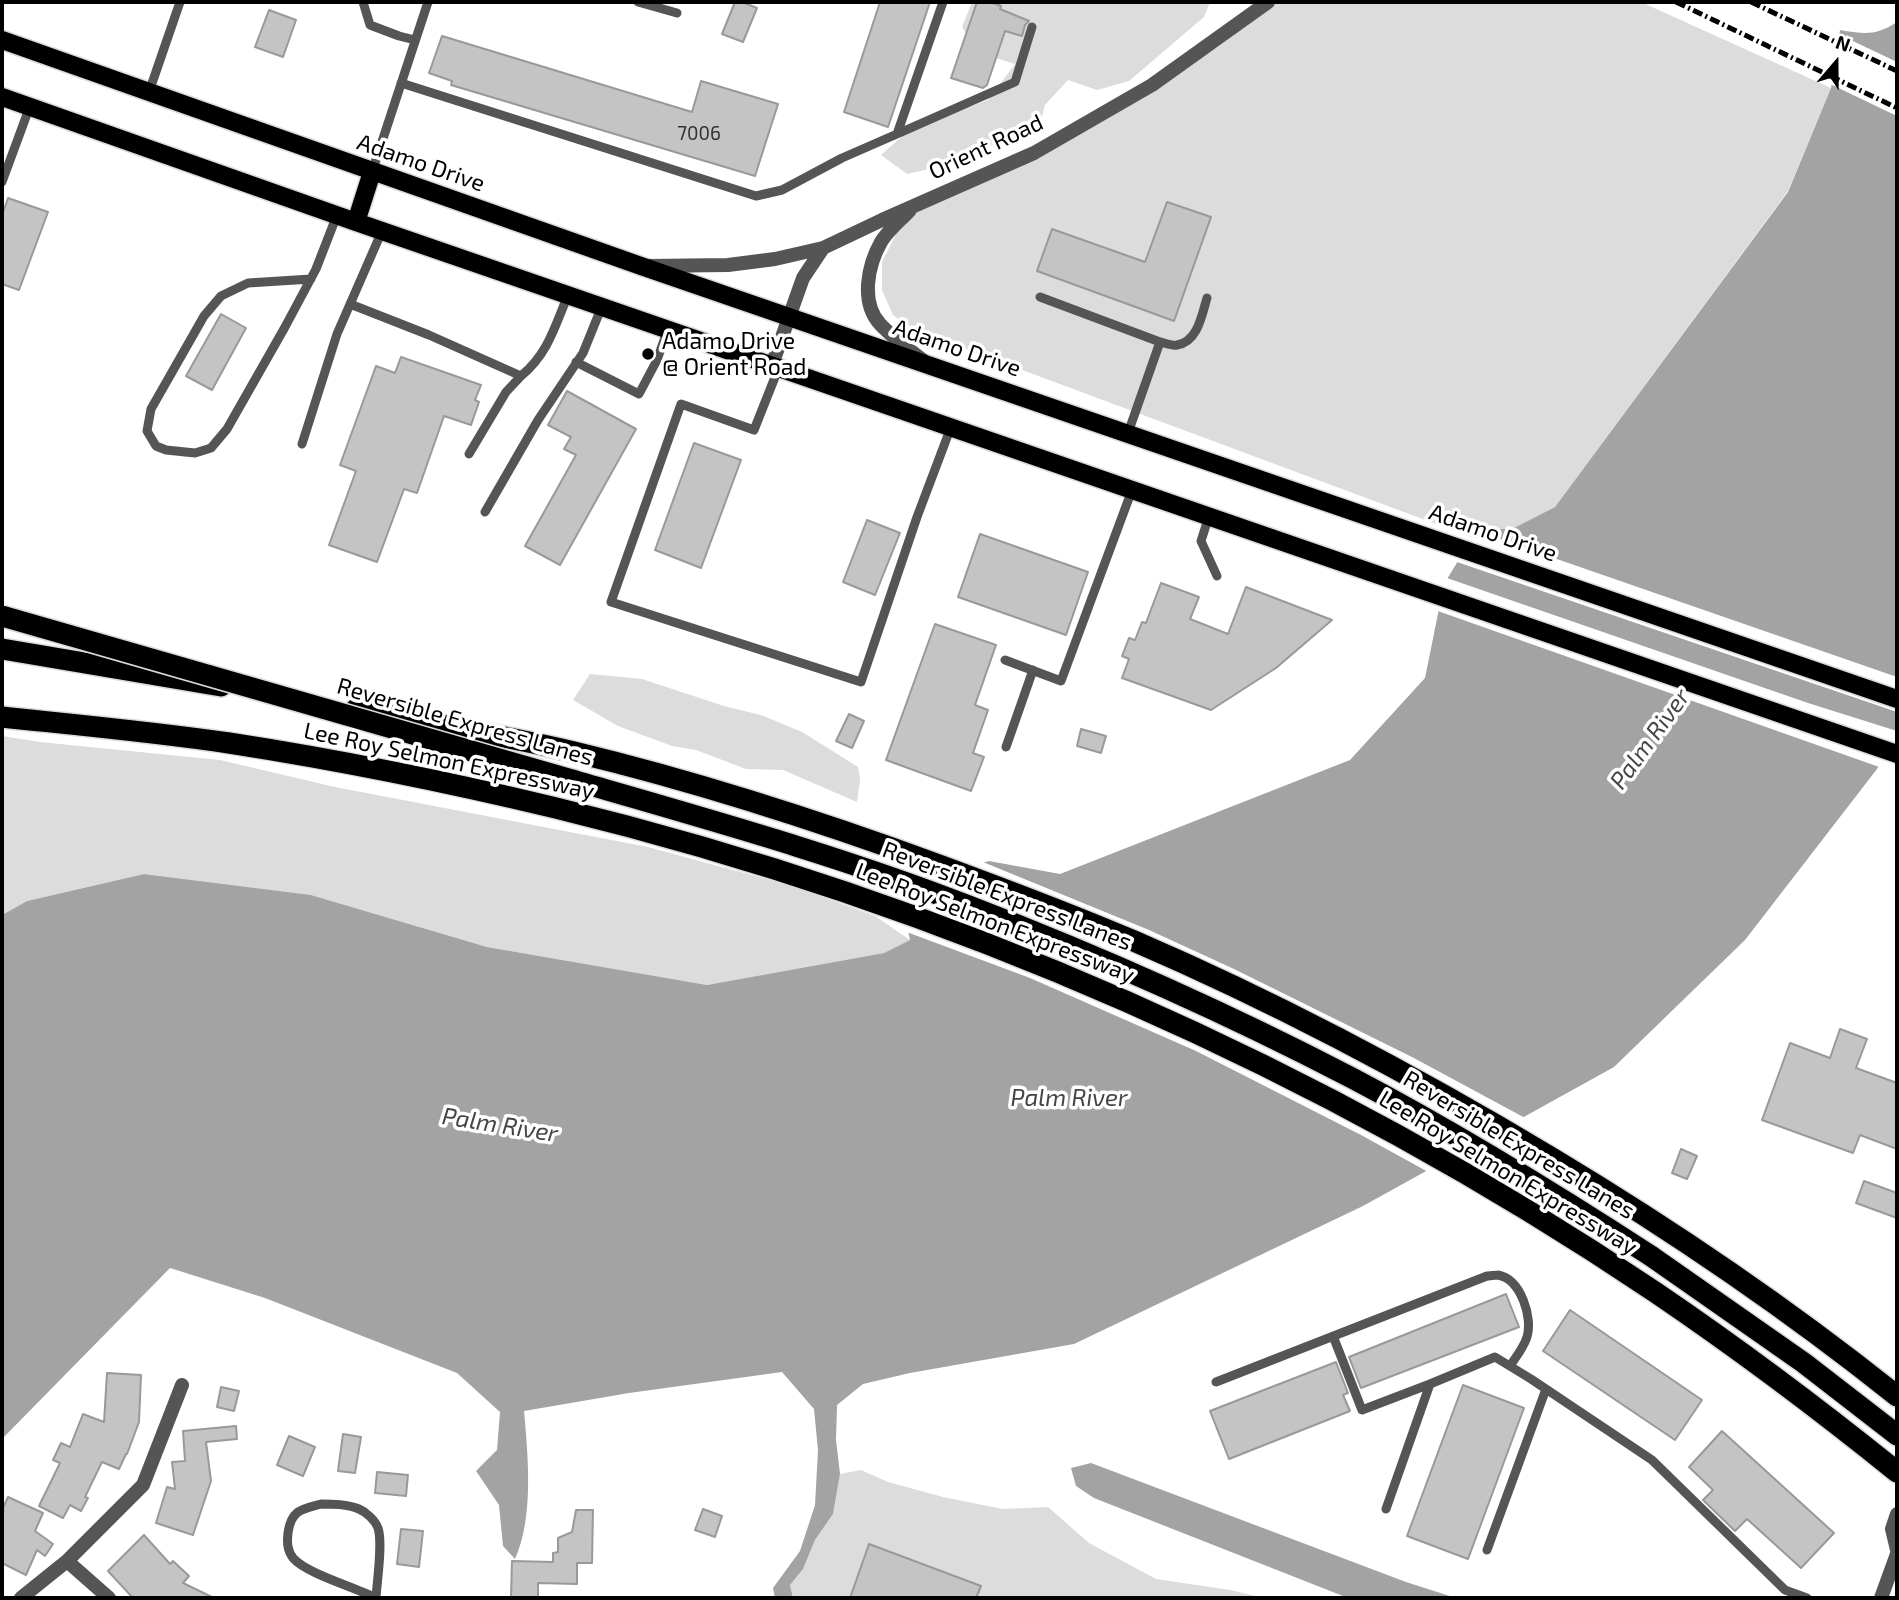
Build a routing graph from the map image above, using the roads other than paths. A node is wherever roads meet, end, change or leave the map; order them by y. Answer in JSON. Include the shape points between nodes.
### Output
{"nodes":[{"id":1,"x":180,"y":2,"type":"edge"},
{"id":2,"x":363,"y":2,"type":"edge"},
{"id":3,"x":428,"y":2,"type":"edge"},
{"id":4,"x":638,"y":2,"type":"edge"},
{"id":5,"x":943,"y":2,"type":"edge"},
{"id":6,"x":1268,"y":2,"type":"edge"},
{"id":7,"x":677,"y":13,"type":"dead end"},
{"id":8,"x":1032,"y":27,"type":"dead end"},
{"id":9,"x":2,"y":40,"type":"edge"},
{"id":10,"x":415,"y":40,"type":"junction"},
{"id":11,"x":401,"y":83,"type":"junction"},
{"id":12,"x":149,"y":92,"type":"junction"},
{"id":13,"x":2,"y":97,"type":"edge"},
{"id":14,"x":30,"y":106,"type":"junction"},
{"id":15,"x":897,"y":134,"type":"junction"},
{"id":16,"x":373,"y":172,"type":"junction"},
{"id":17,"x":2,"y":182,"type":"edge"},
{"id":18,"x":915,"y":205,"type":"junction"},
{"id":19,"x":337,"y":215,"type":"junction"},
{"id":20,"x":356,"y":222,"type":"junction"},
{"id":21,"x":382,"y":231,"type":"junction"},
{"id":22,"x":823,"y":248,"type":"junction"},
{"id":23,"x":641,"y":266,"type":"junction"},
{"id":24,"x":311,"y":279,"type":"junction"},
{"id":25,"x":568,"y":295,"type":"junction"},
{"id":26,"x":1040,"y":297,"type":"dead end"},
{"id":27,"x":1207,"y":298,"type":"dead end"},
{"id":28,"x":351,"y":304,"type":"junction"},
{"id":29,"x":602,"y":306,"type":"junction"},
{"id":30,"x":788,"y":316,"type":"junction"},
{"id":31,"x":668,"y":329,"type":"junction"},
{"id":32,"x":1160,"y":342,"type":"junction"},
{"id":33,"x":576,"y":362,"type":"junction"},
{"id":34,"x":926,"y":363,"type":"junction"},
{"id":35,"x":775,"y":366,"type":"junction"},
{"id":36,"x":521,"y":376,"type":"junction"},
{"id":37,"x":951,"y":427,"type":"junction"},
{"id":38,"x":1128,"y":433,"type":"junction"},
{"id":39,"x":302,"y":444,"type":"dead end"},
{"id":40,"x":469,"y":454,"type":"dead end"},
{"id":41,"x":1132,"y":490,"type":"junction"},
{"id":42,"x":485,"y":512,"type":"dead end"},
{"id":43,"x":1209,"y":516,"type":"junction"},
{"id":44,"x":1217,"y":576,"type":"dead end"},
{"id":45,"x":2,"y":616,"type":"edge"},
{"id":46,"x":2,"y":649,"type":"edge"},
{"id":47,"x":1004,"y":660,"type":"dead end"},
{"id":48,"x":1032,"y":670,"type":"junction"},
{"id":49,"x":1897,"y":699,"type":"edge"},
{"id":50,"x":2,"y":717,"type":"edge"},
{"id":51,"x":1006,"y":747,"type":"dead end"},
{"id":52,"x":1897,"y":754,"type":"edge"},
{"id":53,"x":1333,"y":1336,"type":"junction"},
{"id":54,"x":1510,"y":1366,"type":"junction"},
{"id":55,"x":1216,"y":1382,"type":"dead end"},
{"id":56,"x":1430,"y":1384,"type":"junction"},
{"id":57,"x":182,"y":1385,"type":"dead end"},
{"id":58,"x":1546,"y":1389,"type":"junction"},
{"id":59,"x":1891,"y":1390,"type":"edge"},
{"id":60,"x":1897,"y":1435,"type":"edge"},
{"id":61,"x":1897,"y":1472,"type":"edge"},
{"id":62,"x":1386,"y":1509,"type":"dead end"},
{"id":63,"x":1897,"y":1514,"type":"edge"},
{"id":64,"x":1487,"y":1550,"type":"dead end"},
{"id":65,"x":1897,"y":1552,"type":"edge"},
{"id":66,"x":67,"y":1561,"type":"junction"},
{"id":67,"x":21,"y":1598,"type":"edge"},
{"id":68,"x":109,"y":1598,"type":"edge"},
{"id":69,"x":376,"y":1598,"type":"edge"},
{"id":70,"x":1807,"y":1598,"type":"edge"},
{"id":71,"x":1881,"y":1598,"type":"edge"}],
"edges":[{"from":1,"to":12,"type":"lane"},
{"from":2,"to":10,"type":"lane","via":[[370,25]]},
{"from":3,"to":10,"type":"lane"},
{"from":4,"to":7,"type":"lane"},
{"from":5,"to":15,"type":"lane"},
{"from":6,"to":18,"type":"street","name":"Orient Road","via":[[1140,92],[1034,153]]},
{"from":8,"to":15,"type":"lane","via":[[1015,82]]},
{"from":9,"to":12,"type":"main road","name":"Adamo Drive"},
{"from":10,"to":11,"type":"lane"},
{"from":11,"to":15,"type":"lane","via":[[756,197],[782,190]]},
{"from":11,"to":16,"type":"lane"},
{"from":12,"to":16,"type":"main road","name":"Adamo Drive"},
{"from":13,"to":14,"type":"main road"},
{"from":14,"to":17,"type":"lane"},
{"from":14,"to":19,"type":"main road"},
{"from":16,"to":20,"type":"main road"},
{"from":16,"to":23,"type":"main road","name":"Adamo Drive"},
{"from":18,"to":22,"type":"street","name":"Orient Road"},
{"from":18,"to":34,"type":"street","via":[[882,241],[867,285],[878,322]]},
{"from":19,"to":20,"type":"main road"},
{"from":19,"to":24,"type":"lane"},
{"from":20,"to":21,"type":"main road"},
{"from":21,"to":25,"type":"main road"},
{"from":21,"to":28,"type":"lane"},
{"from":22,"to":23,"type":"street","name":"Orient Road","via":[[728,265]]},
{"from":22,"to":30,"type":"street","via":[[803,278]]},
{"from":23,"to":30,"type":"main road","name":"Adamo Drive"},
{"from":24,"to":24,"type":"lane","via":[[227,429],[211,448],[195,453],[156,446],[147,430],[151,409],[204,316],[221,296],[248,283]]},
{"from":25,"to":29,"type":"main road"},
{"from":25,"to":36,"type":"lane","via":[[548,344]]},
{"from":26,"to":32,"type":"lane"},
{"from":27,"to":32,"type":"lane","via":[[1191,339],[1177,345]]},
{"from":28,"to":36,"type":"lane"},
{"from":28,"to":39,"type":"lane"},
{"from":29,"to":31,"type":"main road"},
{"from":29,"to":33,"type":"lane"},
{"from":30,"to":34,"type":"main road","name":"Adamo Drive"},
{"from":30,"to":35,"type":"street"},
{"from":31,"to":33,"type":"lane","via":[[639,394]]},
{"from":31,"to":35,"type":"main road"},
{"from":32,"to":38,"type":"lane"},
{"from":33,"to":42,"type":"lane"},
{"from":34,"to":38,"type":"main road","name":"Adamo Drive"},
{"from":35,"to":37,"type":"main road"},
{"from":35,"to":37,"type":"lane","via":[[754,430],[681,404],[611,602],[861,682]]},
{"from":36,"to":40,"type":"lane"},
{"from":37,"to":41,"type":"main road"},
{"from":38,"to":49,"type":"main road","name":"Adamo Drive"},
{"from":41,"to":43,"type":"main road"},
{"from":41,"to":48,"type":"lane","via":[[1061,681]]},
{"from":43,"to":44,"type":"lane","via":[[1201,541]]},
{"from":43,"to":52,"type":"main road"},
{"from":45,"to":60,"type":"highway","name":"Reversible Express Lanes","bridge":true,"via":[[805,849],[966,905],[1115,965],[1353,1079],[1505,1164],[1731,1310]]},
{"from":46,"to":59,"type":"highway","name":"Lee Roy Selmon Expressway","via":[[575,752],[809,819],[1058,910],[1226,982],[1416,1079],[1590,1181],[1737,1278]]},
{"from":47,"to":48,"type":"lane"},
{"from":48,"to":51,"type":"lane"},
{"from":50,"to":61,"type":"highway","name":"Lee Roy Selmon Expressway","via":[[232,744],[555,808],[747,860],[883,904],[1054,971],[1242,1056],[1461,1171],[1610,1263],[1739,1351]]},
{"from":53,"to":54,"type":"lane","via":[[1498,1275],[1516,1288],[1528,1312],[1527,1337]]},
{"from":53,"to":55,"type":"lane"},
{"from":53,"to":56,"type":"lane","via":[[1362,1410]]},
{"from":54,"to":56,"type":"lane","via":[[1495,1357]]},
{"from":54,"to":58,"type":"lane"},
{"from":56,"to":62,"type":"lane"},
{"from":57,"to":66,"type":"street","via":[[142,1485]]},
{"from":58,"to":64,"type":"lane"},
{"from":58,"to":70,"type":"lane","via":[[1652,1460],[1785,1590]]},
{"from":63,"to":65,"type":"street","via":[[1892,1529]]},
{"from":65,"to":71,"type":"street"},
{"from":66,"to":67,"type":"street"},
{"from":66,"to":68,"type":"street"},
{"from":69,"to":69,"type":"lane","via":[[302,1566],[292,1557],[287,1546],[291,1518],[321,1504],[369,1515],[380,1539]]}]}
